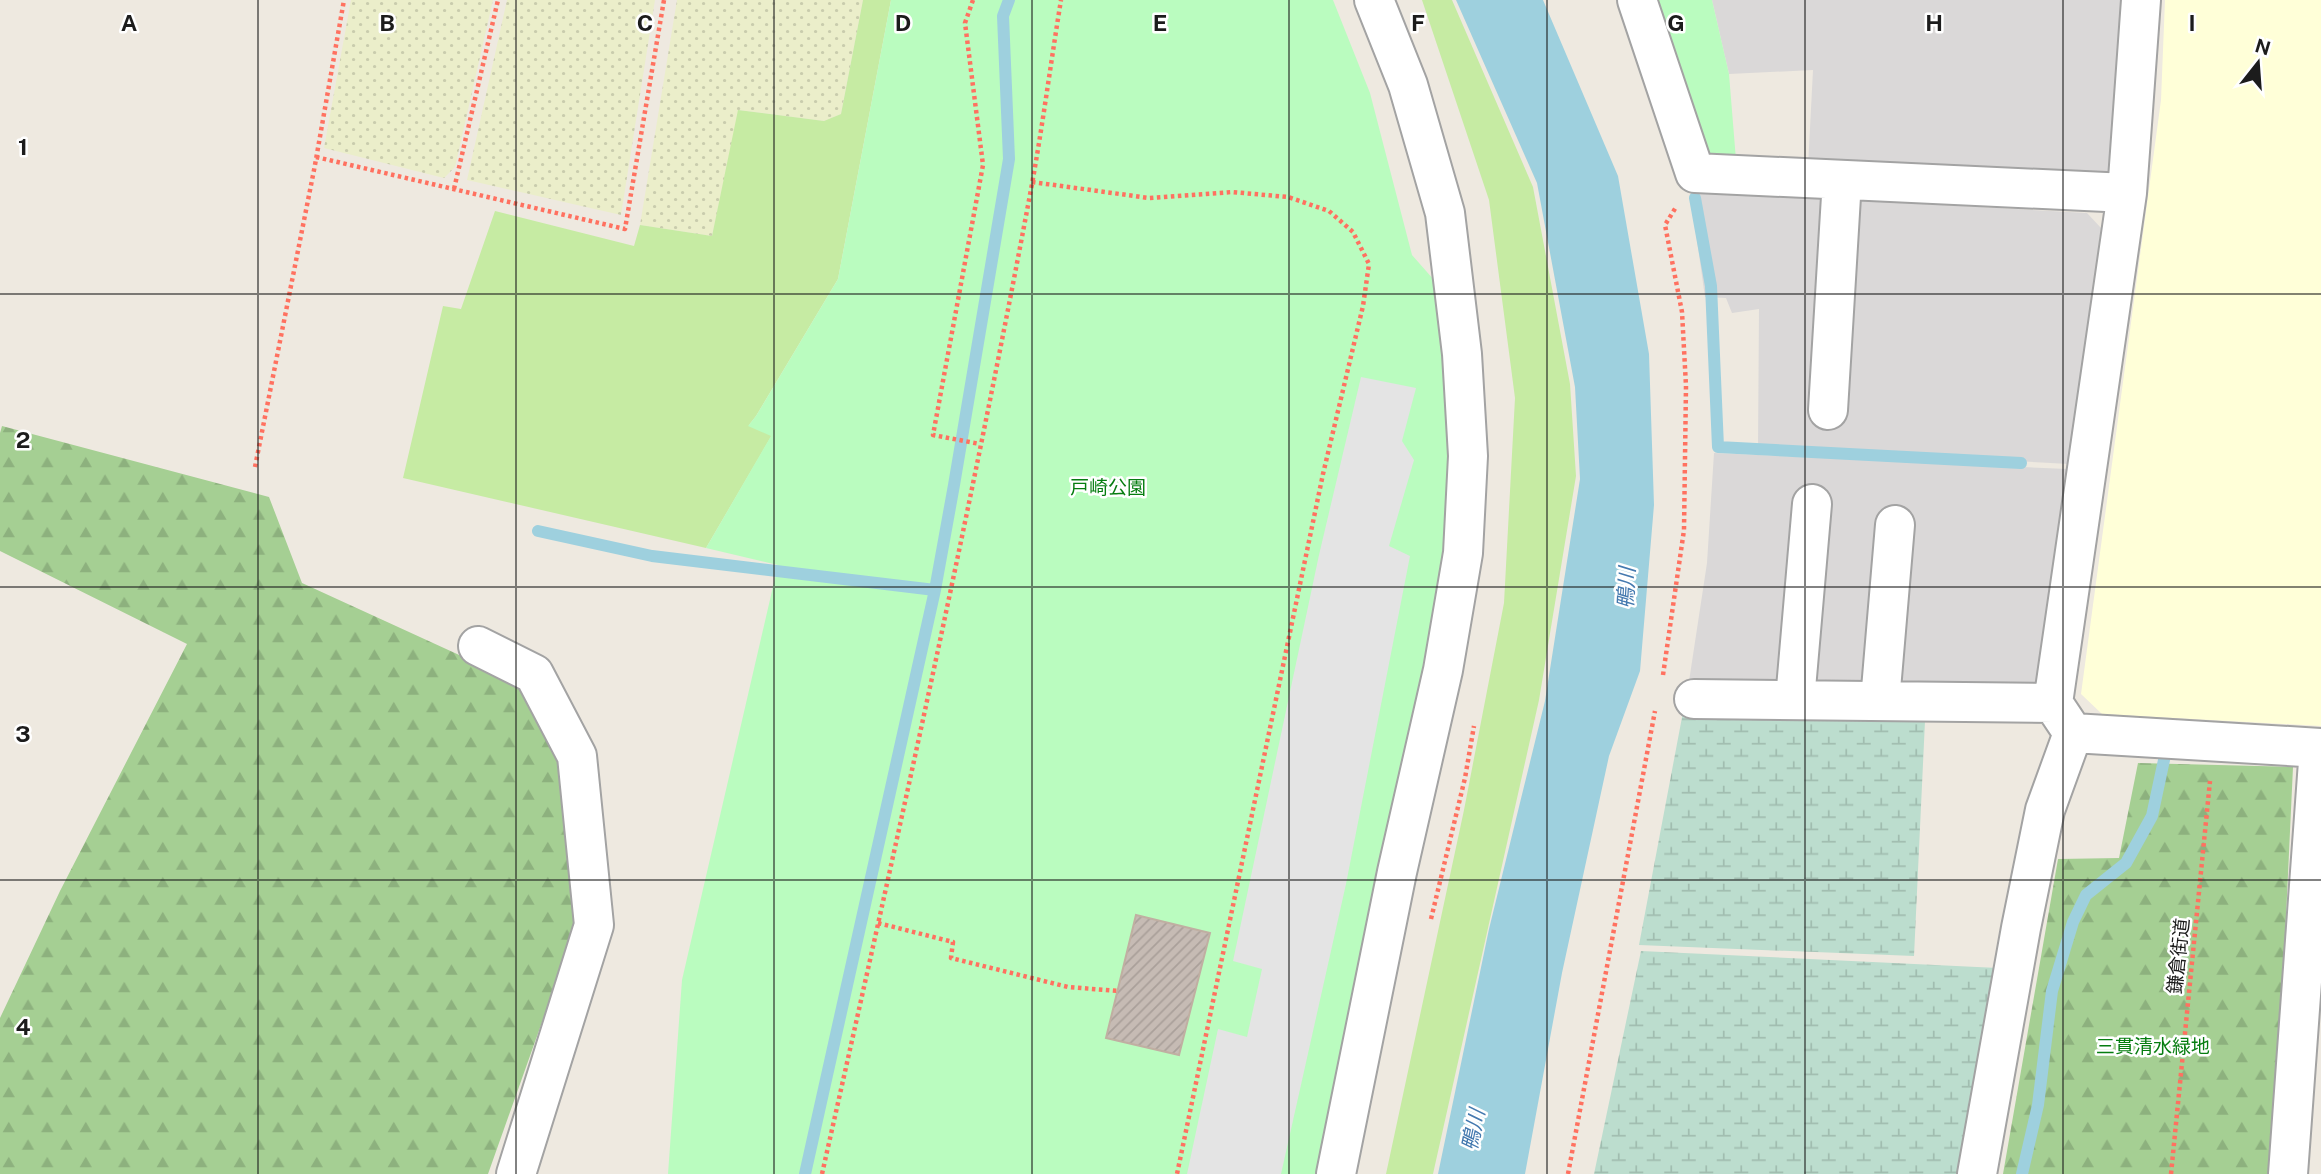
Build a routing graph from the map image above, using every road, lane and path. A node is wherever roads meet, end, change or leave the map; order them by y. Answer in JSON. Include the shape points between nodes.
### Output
{"nodes":[{"id":1,"x":344,"y":0,"type":"edge"},
{"id":2,"x":498,"y":0,"type":"edge"},
{"id":3,"x":664,"y":0,"type":"edge"},
{"id":4,"x":973,"y":0,"type":"edge"},
{"id":5,"x":1060,"y":0,"type":"edge"},
{"id":6,"x":1374,"y":0,"type":"edge"},
{"id":7,"x":1637,"y":0,"type":"edge"},
{"id":8,"x":2141,"y":0,"type":"edge"},
{"id":9,"x":316,"y":158,"type":"junction"},
{"id":10,"x":1695,"y":173,"type":"junction"},
{"id":11,"x":1842,"y":180,"type":"junction"},
{"id":12,"x":1032,"y":181,"type":"junction"},
{"id":13,"x":454,"y":189,"type":"junction"},
{"id":14,"x":2127,"y":193,"type":"junction"},
{"id":15,"x":1828,"y":410,"type":"dead end"},
{"id":16,"x":980,"y":444,"type":"junction"},
{"id":17,"x":255,"y":467,"type":"dead end"},
{"id":18,"x":1812,"y":504,"type":"dead end"},
{"id":19,"x":1895,"y":525,"type":"dead end"},
{"id":20,"x":478,"y":646,"type":"dead end"},
{"id":21,"x":1662,"y":677,"type":"dead end"},
{"id":22,"x":1694,"y":698,"type":"dead end"},
{"id":23,"x":1795,"y":700,"type":"junction"},
{"id":24,"x":1880,"y":701,"type":"junction"},
{"id":25,"x":1656,"y":708,"type":"dead end"},
{"id":26,"x":2063,"y":718,"type":"junction"},
{"id":27,"x":2214,"y":742,"type":"junction"},
{"id":28,"x":2320,"y":748,"type":"edge"},
{"id":29,"x":878,"y":923,"type":"junction"},
{"id":30,"x":1118,"y":991,"type":"dead end"},
{"id":31,"x":516,"y":1174,"type":"edge"},
{"id":32,"x":822,"y":1174,"type":"edge"},
{"id":33,"x":1177,"y":1174,"type":"edge"},
{"id":34,"x":1336,"y":1174,"type":"edge"},
{"id":35,"x":1567,"y":1174,"type":"edge"},
{"id":36,"x":1977,"y":1174,"type":"edge"},
{"id":37,"x":2171,"y":1174,"type":"edge"},
{"id":38,"x":2288,"y":1174,"type":"edge"}],
"edges":[{"from":1,"to":9,"type":"path"},
{"from":2,"to":13,"type":"path"},
{"from":3,"to":13,"type":"path","via":[[625,229]]},
{"from":4,"to":16,"type":"path","via":[[965,23],[983,164],[933,435]]},
{"from":5,"to":12,"type":"path"},
{"from":6,"to":34,"type":"street","via":[[1408,85],[1445,213],[1462,354],[1468,456],[1463,553],[1443,670]]},
{"from":7,"to":10,"type":"street"},
{"from":8,"to":14,"type":"street"},
{"from":9,"to":13,"type":"path"},
{"from":9,"to":17,"type":"path"},
{"from":10,"to":11,"type":"street"},
{"from":10,"to":21,"type":"path","via":[[1665,225],[1682,312],[1686,386],[1684,530]]},
{"from":11,"to":14,"type":"street"},
{"from":11,"to":15,"type":"street"},
{"from":12,"to":16,"type":"path"},
{"from":12,"to":33,"type":"path","via":[[1149,198],[1232,192],[1288,197],[1329,211],[1353,232],[1369,264]]},
{"from":14,"to":26,"type":"street"},
{"from":16,"to":29,"type":"path"},
{"from":18,"to":23,"type":"street"},
{"from":19,"to":24,"type":"street"},
{"from":20,"to":31,"type":"street","via":[[534,674],[577,756],[594,925]]},
{"from":22,"to":23,"type":"street"},
{"from":23,"to":24,"type":"street"},
{"from":24,"to":26,"type":"street"},
{"from":25,"to":35,"type":"path"},
{"from":26,"to":27,"type":"street"},
{"from":26,"to":36,"type":"street"},
{"from":27,"to":28,"type":"street"},
{"from":27,"to":37,"type":"path","name":"鎌倉街道"},
{"from":28,"to":38,"type":"street"},
{"from":29,"to":30,"type":"path","via":[[953,942],[951,958],[1068,987]]},
{"from":29,"to":32,"type":"path"}]}
